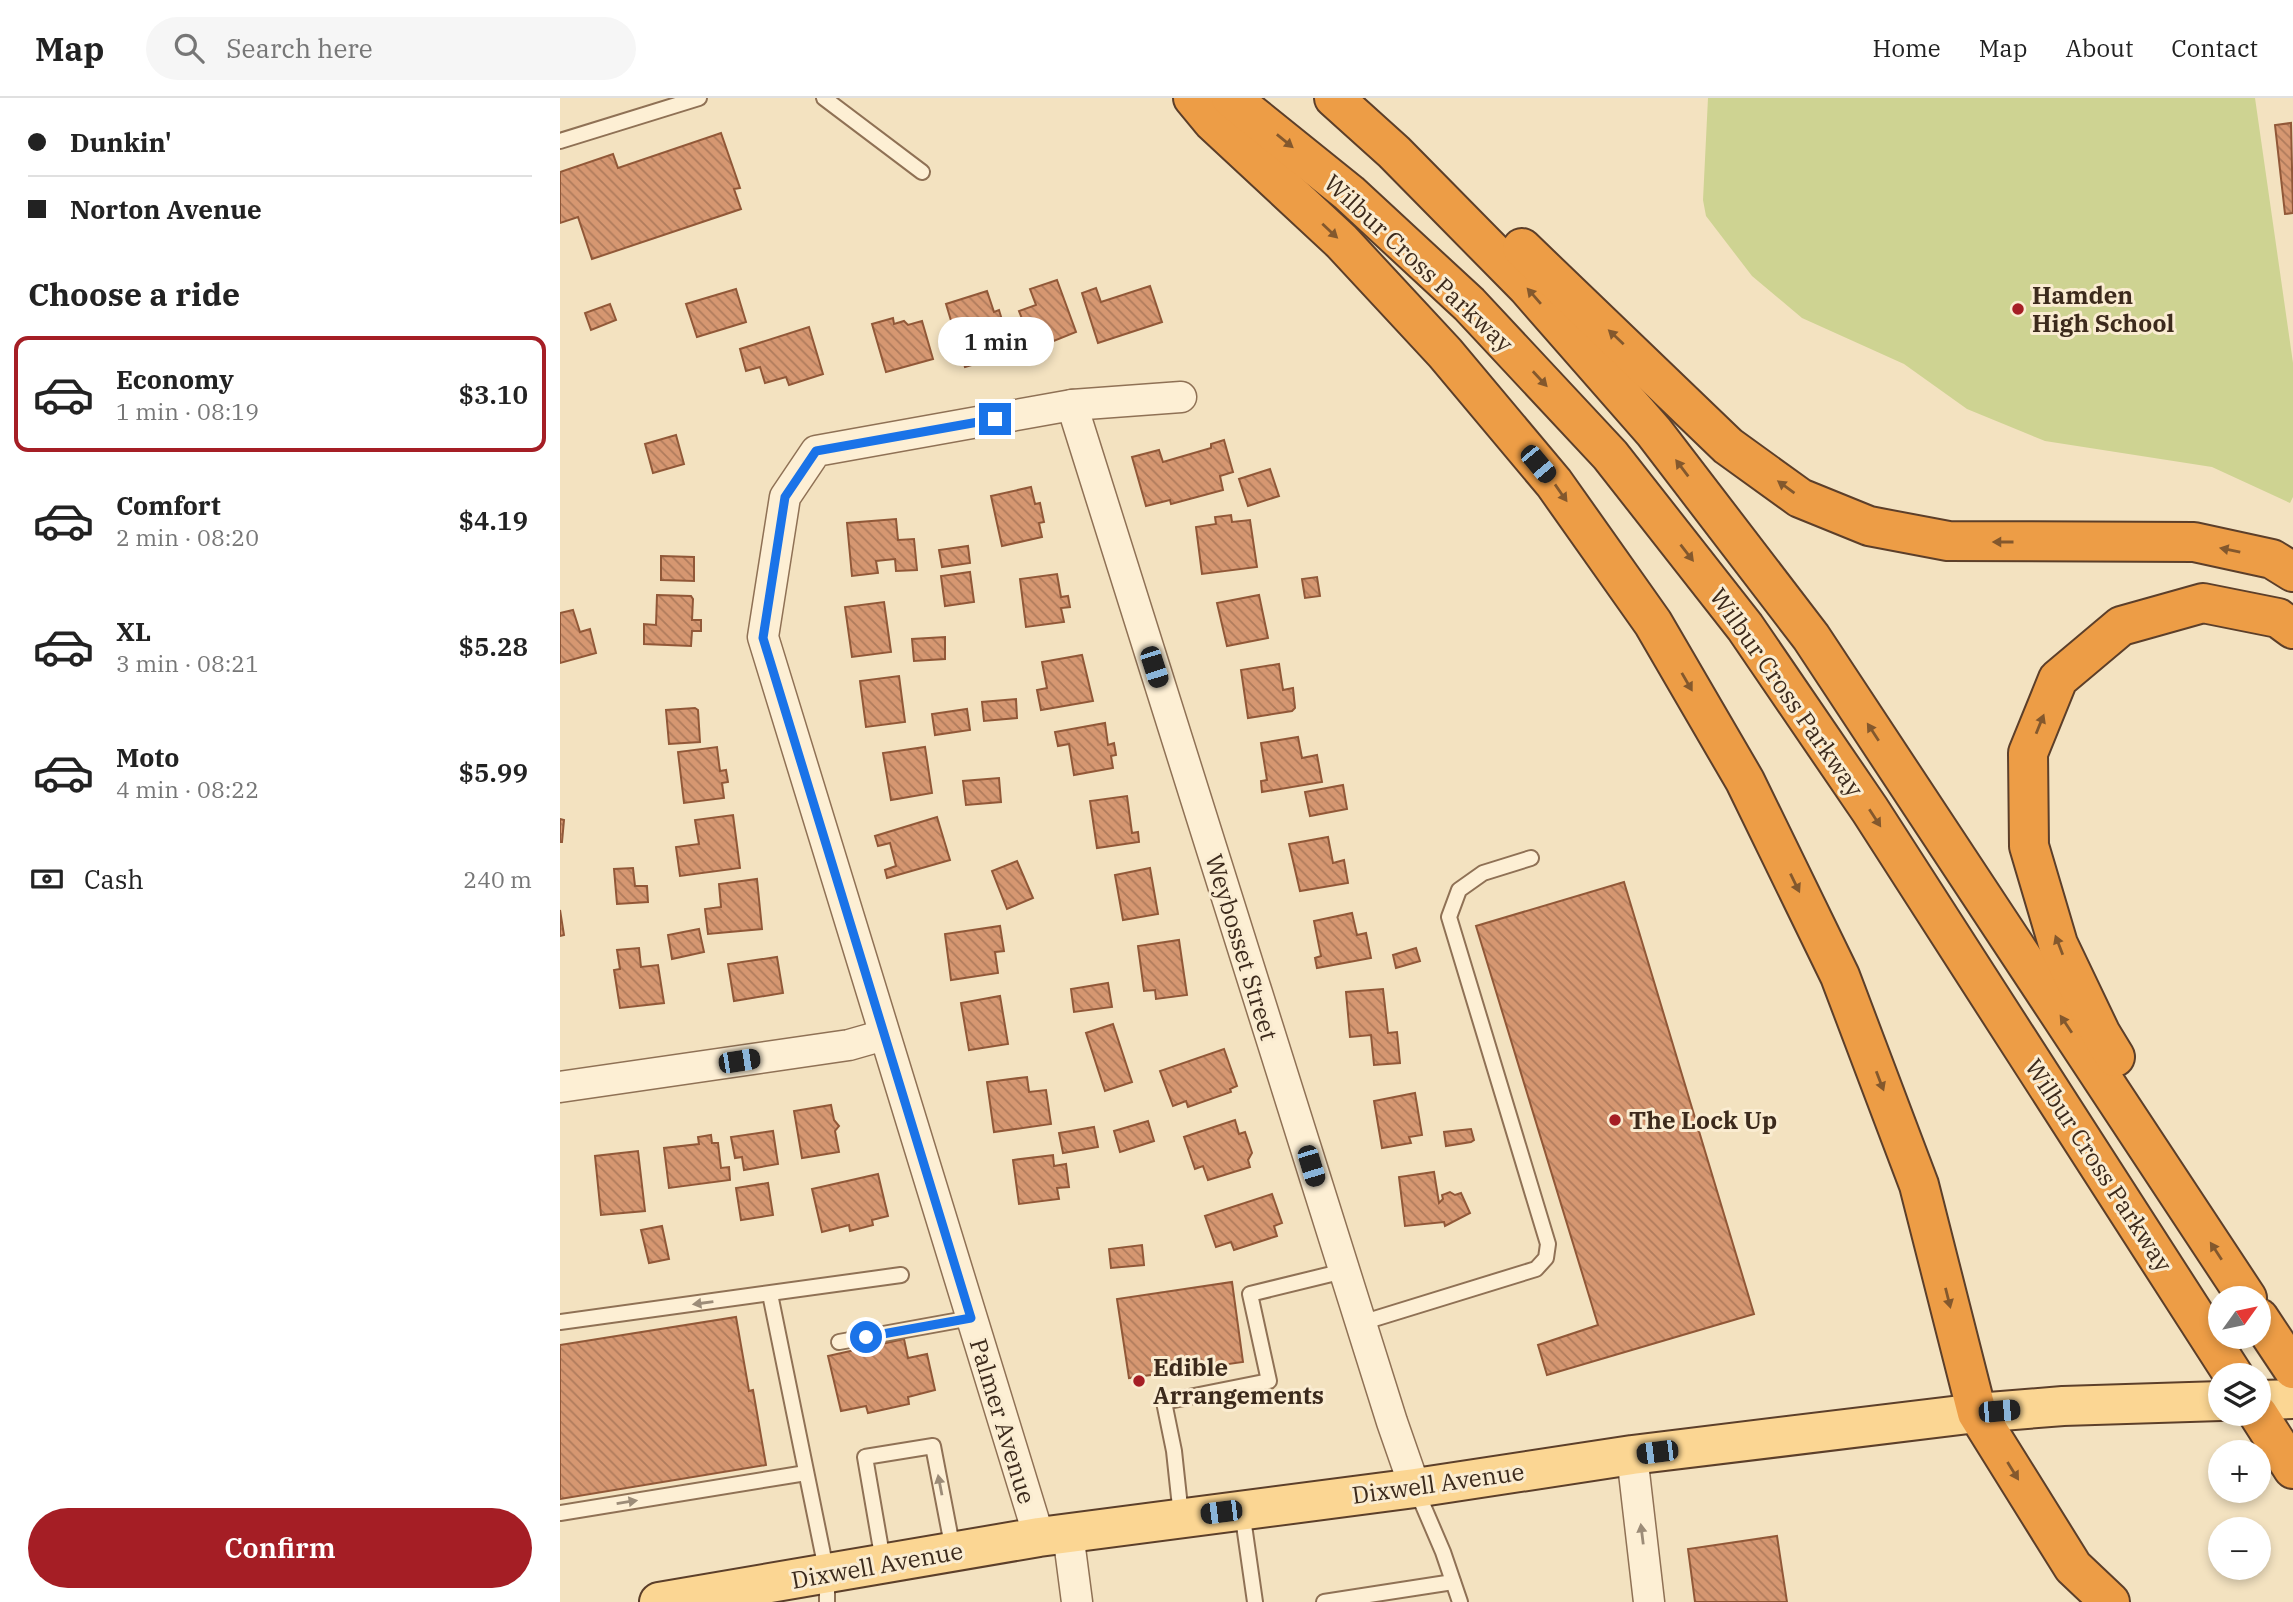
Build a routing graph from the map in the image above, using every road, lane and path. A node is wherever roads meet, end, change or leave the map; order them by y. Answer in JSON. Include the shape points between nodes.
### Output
{"nodes":[{"id":1,"x":699,"y":98,"type":"edge"},
{"id":2,"x":824,"y":98,"type":"edge"},
{"id":3,"x":1193,"y":98,"type":"edge"},
{"id":4,"x":1231,"y":98,"type":"edge"},
{"id":5,"x":1334,"y":98,"type":"edge"},
{"id":6,"x":560,"y":141,"type":"edge"},
{"id":7,"x":1394,"y":152,"type":"junction"},
{"id":8,"x":922,"y":172,"type":"dead end"},
{"id":9,"x":1181,"y":397,"type":"dead end"},
{"id":10,"x":1072,"y":405,"type":"junction"},
{"id":11,"x":2293,"y":572,"type":"edge"},
{"id":12,"x":2293,"y":629,"type":"edge"},
{"id":13,"x":1531,"y":858,"type":"dead end"},
{"id":14,"x":884,"y":1035,"type":"junction"},
{"id":15,"x":560,"y":1087,"type":"edge"},
{"id":16,"x":2185,"y":1203,"type":"junction"},
{"id":17,"x":1344,"y":1271,"type":"junction"},
{"id":18,"x":901,"y":1275,"type":"dead end"},
{"id":19,"x":2239,"y":1286,"type":"edge"},
{"id":20,"x":770,"y":1294,"type":"junction"},
{"id":21,"x":971,"y":1318,"type":"junction"},
{"id":22,"x":560,"y":1322,"type":"edge"},
{"id":23,"x":1361,"y":1323,"type":"junction"},
{"id":24,"x":2272,"y":1338,"type":"edge"},
{"id":25,"x":839,"y":1342,"type":"dead end"},
{"id":26,"x":2226,"y":1363,"type":"edge"},
{"id":27,"x":2293,"y":1369,"type":"edge"},
{"id":28,"x":2293,"y":1399,"type":"edge"},
{"id":29,"x":2271,"y":1400,"type":"edge"},
{"id":30,"x":2208,"y":1401,"type":"edge"},
{"id":31,"x":1977,"y":1413,"type":"junction"},
{"id":32,"x":2266,"y":1426,"type":"edge"},
{"id":33,"x":1632,"y":1455,"type":"junction"},
{"id":34,"x":2293,"y":1469,"type":"edge"},
{"id":35,"x":806,"y":1473,"type":"junction"},
{"id":36,"x":1415,"y":1488,"type":"junction"},
{"id":37,"x":1241,"y":1510,"type":"junction"},
{"id":38,"x":560,"y":1513,"type":"edge"},
{"id":39,"x":1181,"y":1517,"type":"junction"},
{"id":40,"x":1053,"y":1535,"type":"junction"},
{"id":41,"x":953,"y":1552,"type":"junction"},
{"id":42,"x":884,"y":1564,"type":"junction"},
{"id":43,"x":1453,"y":1583,"type":"junction"},
{"id":44,"x":827,"y":1588,"type":"edge"},
{"id":45,"x":659,"y":1602,"type":"edge"},
{"id":46,"x":1077,"y":1602,"type":"edge"},
{"id":47,"x":1255,"y":1602,"type":"edge"},
{"id":48,"x":1324,"y":1602,"type":"edge"},
{"id":49,"x":1460,"y":1602,"type":"edge"},
{"id":50,"x":1649,"y":1602,"type":"edge"},
{"id":51,"x":2110,"y":1602,"type":"edge"}],
"edges":[{"from":1,"to":6,"type":"lane"},
{"from":2,"to":8,"type":"lane"},
{"from":3,"to":31,"type":"highway","one_way":true,"via":[[1340,241],[1445,353],[1554,483],[1653,623],[1745,781],[1840,976],[1920,1185]]},
{"from":4,"to":26,"type":"highway","name":"Wilbur Cross Parkway","one_way":true,"via":[[1349,193],[1469,304],[1611,455],[1745,627],[1862,798]]},
{"from":5,"to":7,"type":"highway","name":"Wilbur Cross Parkway"},
{"from":11,"to":7,"type":"highway","one_way":true,"via":[[2272,559],[2194,542],[1948,541],[1869,526],[1800,498],[1728,446],[1475,204]]},
{"from":16,"to":7,"type":"highway","name":"Wilbur Cross Parkway","one_way":true,"via":[[1811,637],[1654,432],[1527,287]]},
{"from":9,"to":10,"type":"street"},
{"from":10,"to":14,"type":"street","name":"Palmer Avenue","via":[[816,451],[785,497],[763,638]]},
{"from":10,"to":17,"type":"street","name":"Weybosset Street"},
{"from":16,"to":12,"type":"highway","one_way":true,"via":[[2159,1127],[2101,1034],[2058,944],[2029,846],[2028,753],[2058,679],[2121,626],[2203,603],[2278,618]]},
{"from":13,"to":23,"type":"lane","via":[[1483,873],[1459,890],[1449,917],[1548,1244],[1546,1258],[1536,1269]]},
{"from":14,"to":15,"type":"street","via":[[849,1045]]},
{"from":14,"to":21,"type":"street","name":"Palmer Avenue"},
{"from":19,"to":16,"type":"highway","name":"Wilbur Cross Parkway","one_way":true},
{"from":17,"to":23,"type":"street","name":"Weybosset Street"},
{"from":17,"to":39,"type":"lane","via":[[1250,1294],[1269,1381],[1164,1402]]},
{"from":18,"to":20,"type":"lane"},
{"from":20,"to":22,"type":"lane","one_way":true},
{"from":20,"to":35,"type":"lane"},
{"from":21,"to":25,"type":"lane"},
{"from":21,"to":40,"type":"street","name":"Palmer Avenue"},
{"from":23,"to":36,"type":"street","name":"Weybosset Street"},
{"from":24,"to":27,"type":"highway"},
{"from":28,"to":29,"type":"main road"},
{"from":30,"to":31,"type":"main road","name":"Dixwell Avenue"},
{"from":31,"to":33,"type":"main road","name":"Dixwell Avenue"},
{"from":31,"to":51,"type":"highway","one_way":true,"via":[[2073,1567]]},
{"from":32,"to":34,"type":"highway"},
{"from":33,"to":36,"type":"main road","name":"Dixwell Avenue"},
{"from":50,"to":33,"type":"street","one_way":true},
{"from":38,"to":35,"type":"lane","one_way":true},
{"from":35,"to":44,"type":"lane"},
{"from":36,"to":37,"type":"main road","name":"Dixwell Avenue"},
{"from":36,"to":43,"type":"lane"},
{"from":37,"to":39,"type":"main road","name":"Dixwell Avenue"},
{"from":37,"to":47,"type":"lane"},
{"from":39,"to":40,"type":"main road","name":"Dixwell Avenue"},
{"from":40,"to":41,"type":"main road","name":"Dixwell Avenue"},
{"from":40,"to":46,"type":"street","name":"Palmer Avenue"},
{"from":41,"to":42,"type":"main road","name":"Dixwell Avenue"},
{"from":41,"to":42,"type":"lane","one_way":true,"via":[[933,1446],[865,1457]]},
{"from":42,"to":44,"type":"main road","name":"Dixwell Avenue"},
{"from":43,"to":48,"type":"lane"},
{"from":43,"to":49,"type":"lane"},
{"from":44,"to":45,"type":"main road","name":"Dixwell Avenue"}]}
